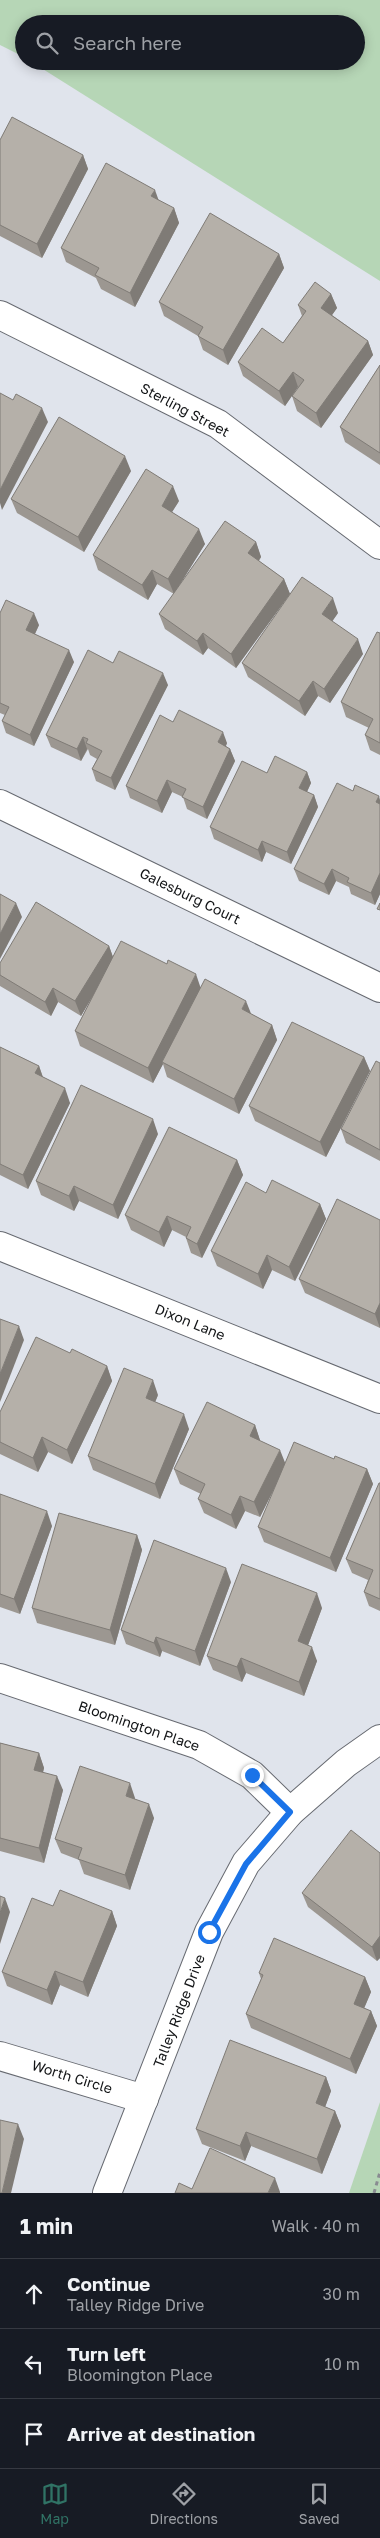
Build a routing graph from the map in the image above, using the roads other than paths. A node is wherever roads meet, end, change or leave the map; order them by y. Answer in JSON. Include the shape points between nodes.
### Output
{"nodes":[{"id":1,"x":0,"y":315,"type":"edge"},
{"id":2,"x":380,"y":545,"type":"edge"},
{"id":3,"x":0,"y":804,"type":"edge"},
{"id":4,"x":380,"y":988,"type":"edge"},
{"id":5,"x":0,"y":1246,"type":"edge"},
{"id":6,"x":380,"y":1399,"type":"edge"},
{"id":7,"x":0,"y":1678,"type":"edge"},
{"id":8,"x":380,"y":1739,"type":"edge"},
{"id":9,"x":290,"y":1812,"type":"junction"},
{"id":10,"x":0,"y":2056,"type":"edge"},
{"id":11,"x":144,"y":2099,"type":"junction"},
{"id":12,"x":107,"y":2193,"type":"edge"}],
"edges":[{"from":1,"to":2,"type":"street","name":"Sterling Street","via":[[218,424]]},
{"from":3,"to":4,"type":"street","name":"Galesburg Court"},
{"from":5,"to":6,"type":"street","name":"Dixon Lane"},
{"from":7,"to":9,"type":"street","name":"Bloomington Place","via":[[198,1745],[252,1775]]},
{"from":8,"to":9,"type":"street","name":"Talley Ridge Drive","via":[[346,1763]]},
{"from":9,"to":11,"type":"street","name":"Talley Ridge Drive","via":[[246,1864],[209,1932]]},
{"from":10,"to":11,"type":"street","name":"Worth Circle"},
{"from":11,"to":12,"type":"street","name":"Talley Ridge Drive"}]}
